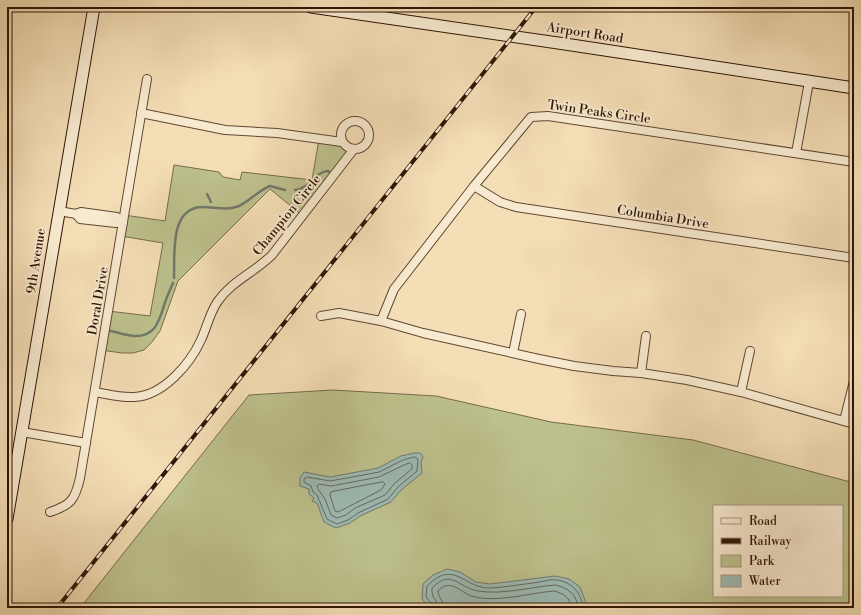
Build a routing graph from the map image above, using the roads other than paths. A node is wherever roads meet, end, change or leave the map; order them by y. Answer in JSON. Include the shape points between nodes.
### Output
{"nodes":[{"id":1,"x":94,"y":7,"type":"edge"},
{"id":2,"x":311,"y":7,"type":"edge"},
{"id":3,"x":147,"y":78,"type":"dead end"},
{"id":4,"x":808,"y":82,"type":"junction"},
{"id":5,"x":854,"y":88,"type":"edge"},
{"id":6,"x":141,"y":113,"type":"junction"},
{"id":7,"x":342,"y":142,"type":"junction"},
{"id":8,"x":354,"y":149,"type":"junction"},
{"id":9,"x":796,"y":153,"type":"junction"},
{"id":10,"x":854,"y":162,"type":"edge"},
{"id":11,"x":474,"y":186,"type":"junction"},
{"id":12,"x":59,"y":211,"type":"junction"},
{"id":13,"x":123,"y":222,"type":"junction"},
{"id":14,"x":854,"y":258,"type":"edge"},
{"id":15,"x":521,"y":314,"type":"dead end"},
{"id":16,"x":321,"y":316,"type":"dead end"},
{"id":17,"x":381,"y":321,"type":"junction"},
{"id":18,"x":646,"y":336,"type":"dead end"},
{"id":19,"x":750,"y":351,"type":"dead end"},
{"id":20,"x":512,"y":353,"type":"junction"},
{"id":21,"x":641,"y":373,"type":"junction"},
{"id":22,"x":854,"y":381,"type":"edge"},
{"id":23,"x":95,"y":392,"type":"junction"},
{"id":24,"x":741,"y":392,"type":"junction"},
{"id":25,"x":844,"y":421,"type":"junction"},
{"id":26,"x":854,"y":424,"type":"edge"},
{"id":27,"x":22,"y":432,"type":"junction"},
{"id":28,"x":86,"y":443,"type":"junction"},
{"id":29,"x":50,"y":512,"type":"dead end"},
{"id":30,"x":7,"y":519,"type":"edge"}],
"edges":[{"from":1,"to":12,"type":"main road","name":"9th Avenue"},
{"from":2,"to":4,"type":"main road","name":"Airport Road"},
{"from":3,"to":6,"type":"street","name":"Doral Drive"},
{"from":4,"to":5,"type":"main road","name":"Airport Road"},
{"from":4,"to":9,"type":"street"},
{"from":6,"to":7,"type":"street","via":[[225,130],[277,133]]},
{"from":6,"to":13,"type":"street","name":"Doral Drive"},
{"from":7,"to":8,"type":"street"},
{"from":7,"to":8,"type":"street","via":[[341,133],[345,125],[353,121],[362,123],[368,130],[368,140],[362,147]]},
{"from":8,"to":23,"type":"street","name":"Champion Circle","via":[[272,255],[234,284],[218,302],[199,344],[172,379],[156,391],[142,396],[128,397]]},
{"from":9,"to":10,"type":"street","name":"Twin Peaks Circle"},
{"from":9,"to":11,"type":"street","name":"Twin Peaks Circle","via":[[534,116]]},
{"from":11,"to":14,"type":"street","name":"Columbia Drive","via":[[500,202],[516,207]]},
{"from":11,"to":17,"type":"street","name":"Twin Peaks Circle","via":[[394,289]]},
{"from":12,"to":13,"type":"street","via":[[117,217]]},
{"from":12,"to":27,"type":"main road","name":"9th Avenue"},
{"from":13,"to":23,"type":"street","name":"Doral Drive"},
{"from":15,"to":20,"type":"street"},
{"from":16,"to":17,"type":"street","via":[[339,313]]},
{"from":17,"to":20,"type":"street"},
{"from":18,"to":21,"type":"street"},
{"from":19,"to":24,"type":"street"},
{"from":20,"to":21,"type":"street","via":[[574,366]]},
{"from":21,"to":24,"type":"street"},
{"from":22,"to":25,"type":"street"},
{"from":23,"to":28,"type":"street","name":"Doral Drive"},
{"from":24,"to":25,"type":"street"},
{"from":25,"to":26,"type":"street"},
{"from":27,"to":28,"type":"street"},
{"from":27,"to":30,"type":"main road","name":"9th Avenue"},
{"from":28,"to":29,"type":"street","name":"Doral Drive","via":[[74,498],[66,506]]}]}
